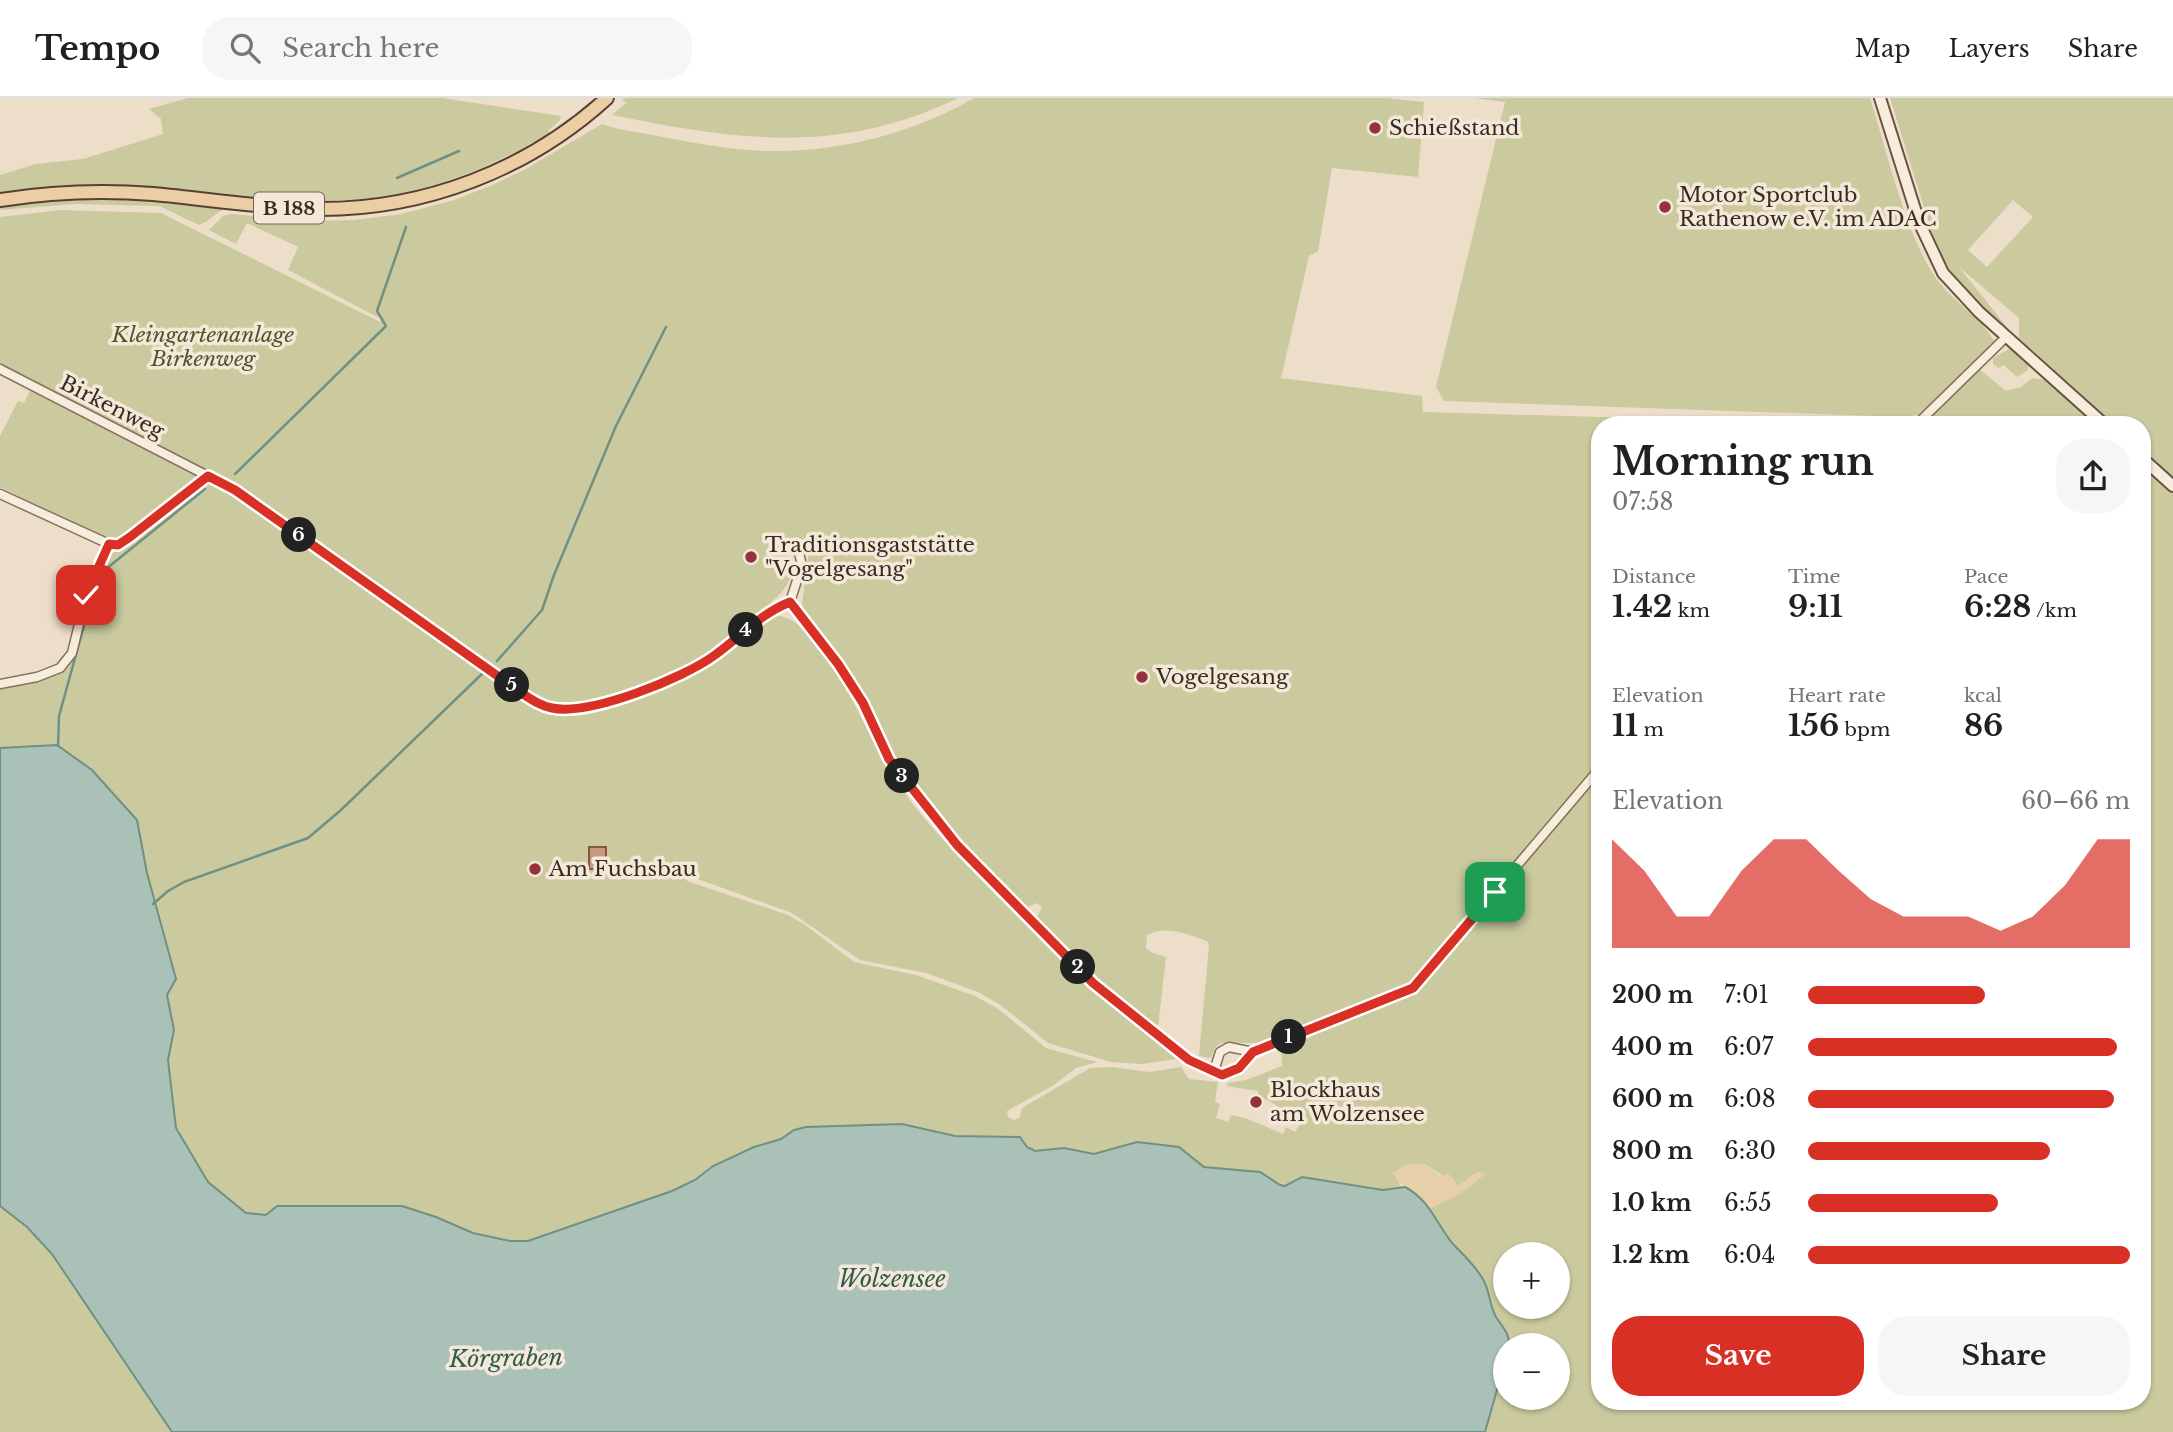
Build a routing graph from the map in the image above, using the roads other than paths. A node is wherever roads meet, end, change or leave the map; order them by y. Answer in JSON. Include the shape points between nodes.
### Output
{"nodes":[{"id":1,"x":1880,"y":98,"type":"edge"},
{"id":2,"x":606,"y":99,"type":"edge"},
{"id":3,"x":0,"y":200,"type":"edge"},
{"id":4,"x":2006,"y":337,"type":"junction"},
{"id":5,"x":0,"y":369,"type":"edge"},
{"id":6,"x":1925,"y":416,"type":"edge"},
{"id":7,"x":2095,"y":416,"type":"edge"},
{"id":8,"x":2151,"y":466,"type":"edge"},
{"id":9,"x":208,"y":476,"type":"junction"},
{"id":10,"x":2173,"y":486,"type":"edge"},
{"id":11,"x":0,"y":494,"type":"edge"},
{"id":12,"x":109,"y":544,"type":"junction"},
{"id":13,"x":799,"y":553,"type":"dead end"},
{"id":14,"x":790,"y":602,"type":"junction"},
{"id":15,"x":0,"y":684,"type":"edge"},
{"id":16,"x":1591,"y":779,"type":"edge"},
{"id":17,"x":1253,"y":1052,"type":"junction"},
{"id":18,"x":1214,"y":1071,"type":"junction"}],
"edges":[{"from":1,"to":4,"type":"main road","via":[[1932,253],[1959,293]]},
{"from":2,"to":3,"type":"main road","number":"B 188","via":[[564,133],[478,179],[428,196],[376,206],[297,208],[104,192]]},
{"from":4,"to":6,"type":"street"},
{"from":4,"to":7,"type":"main road"},
{"from":5,"to":9,"type":"street","name":"Birkenweg"},
{"from":8,"to":10,"type":"main road"},
{"from":9,"to":12,"type":"street","via":[[130,537],[118,545]]},
{"from":9,"to":14,"type":"street","name":"Birkenweg","via":[[246,498],[523,694],[554,709],[604,702],[676,678],[714,656],[771,610]]},
{"from":11,"to":12,"type":"street"},
{"from":12,"to":15,"type":"street","via":[[86,595],[66,661],[37,677]]},
{"from":13,"to":14,"type":"street","via":[[802,565]]},
{"from":14,"to":18,"type":"street","via":[[863,703],[889,759],[957,845],[1093,983],[1189,1060]]},
{"from":16,"to":17,"type":"street","via":[[1413,988]]},
{"from":17,"to":18,"type":"street","via":[[1239,1068],[1222,1075]]},
{"from":17,"to":18,"type":"street","via":[[1229,1047],[1220,1052]]}]}
